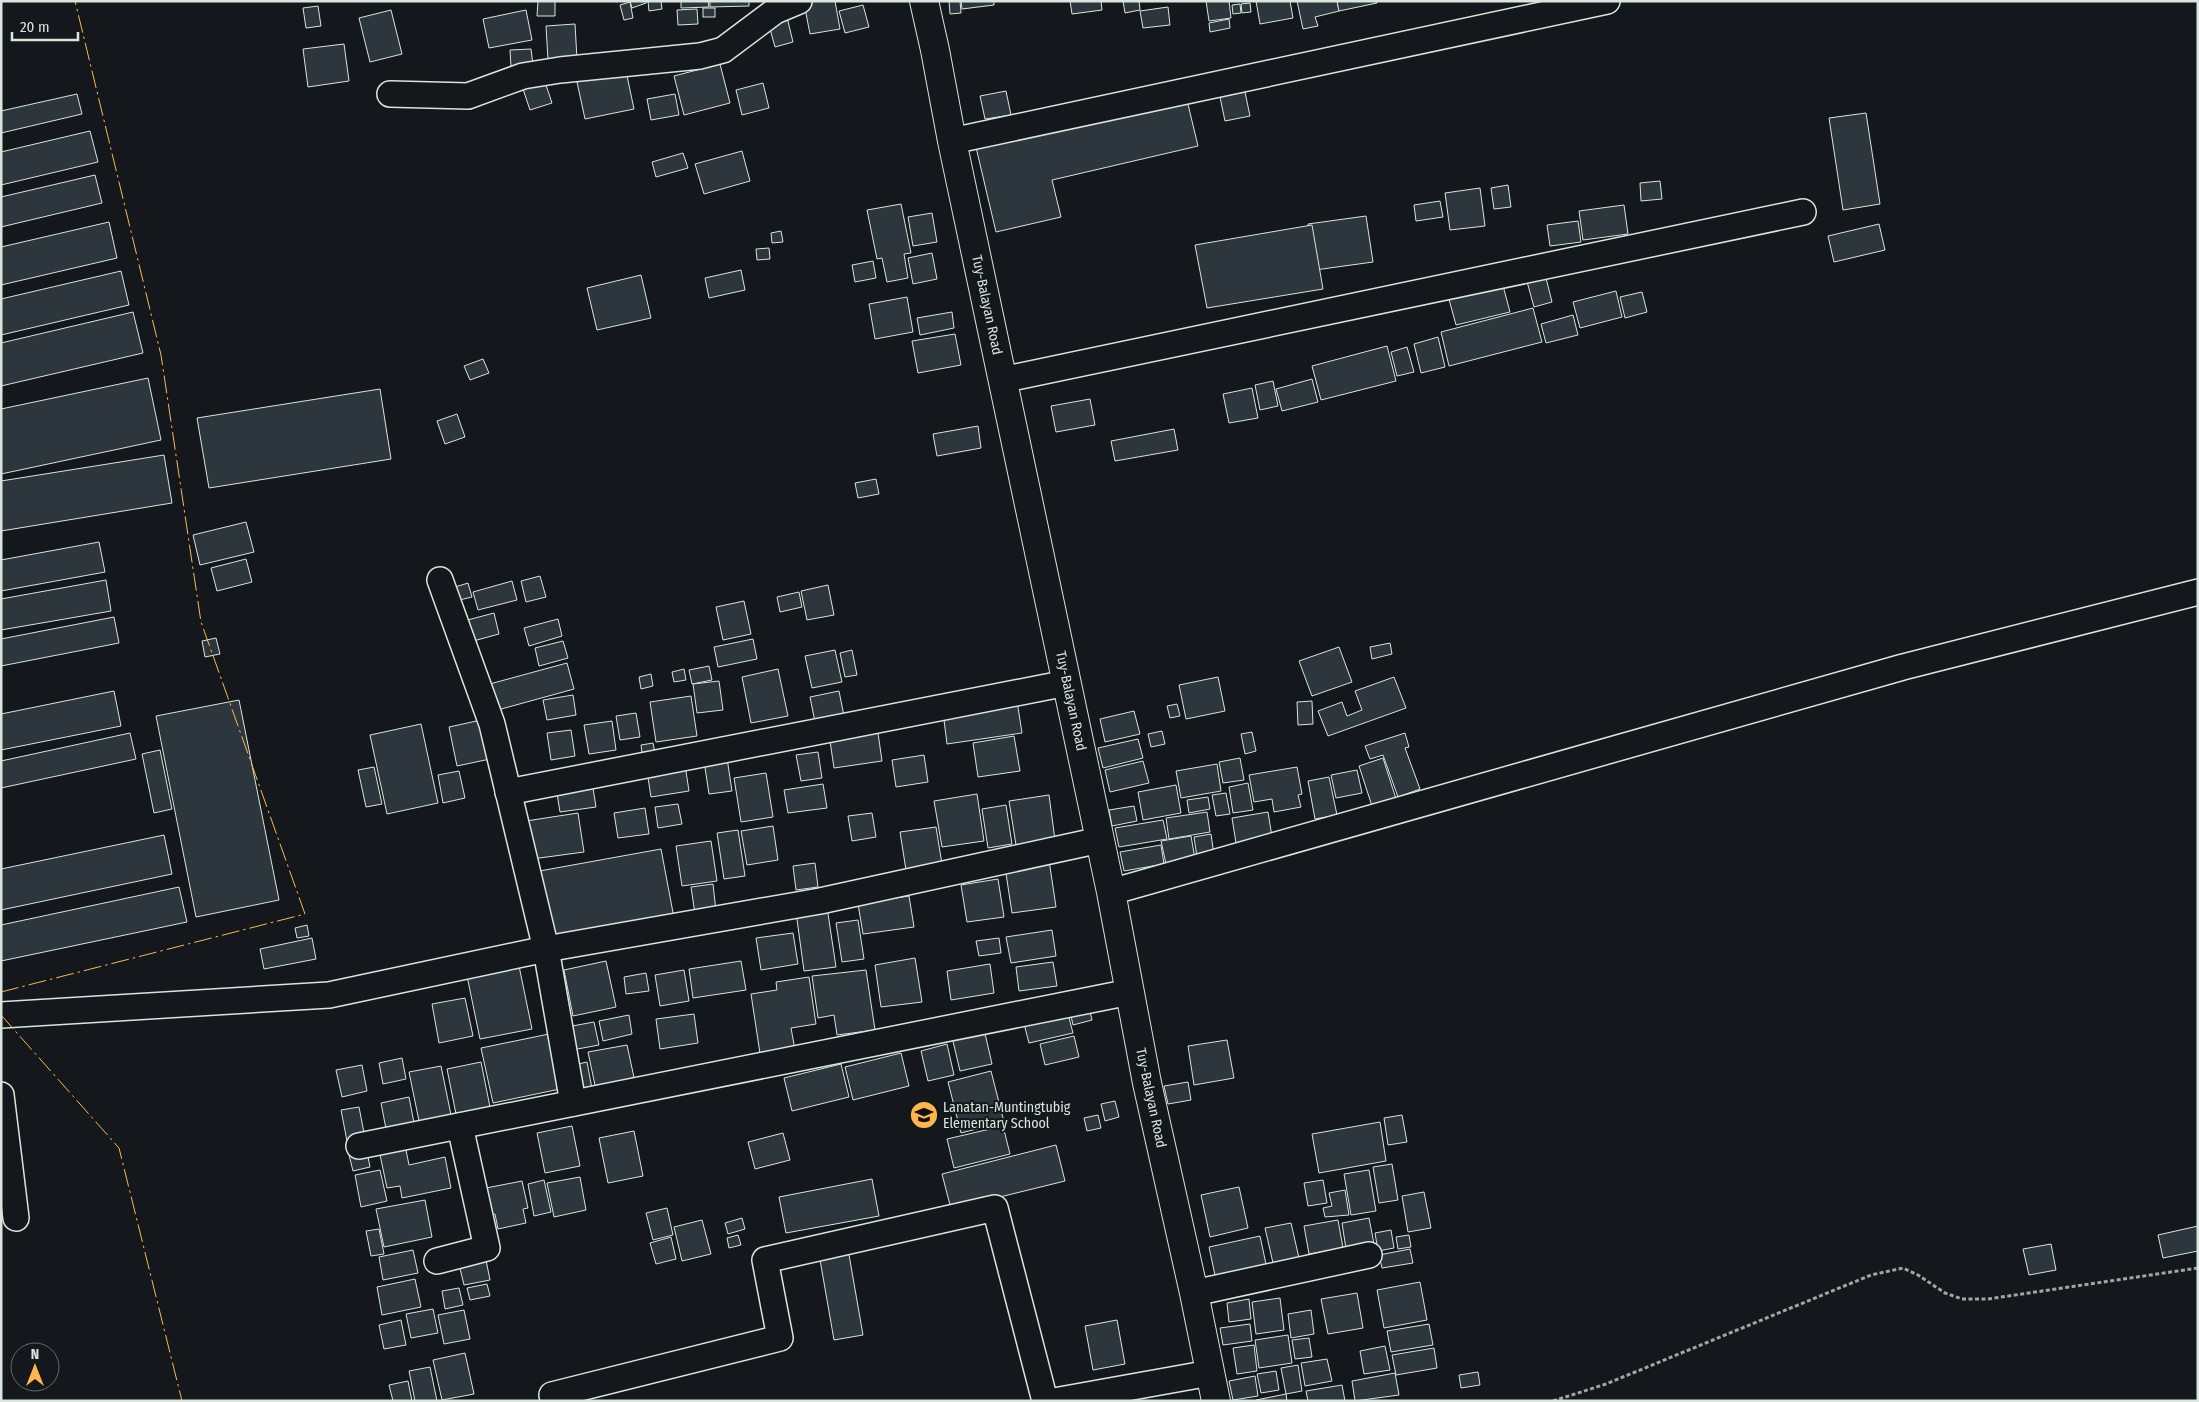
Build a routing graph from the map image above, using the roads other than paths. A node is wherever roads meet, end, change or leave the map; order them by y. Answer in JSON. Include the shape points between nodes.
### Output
{"nodes":[{"id":1,"x":799,"y":1,"type":"edge"},
{"id":2,"x":924,"y":1,"type":"edge"},
{"id":3,"x":1608,"y":1,"type":"edge"},
{"id":4,"x":390,"y":94,"type":"dead end"},
{"id":5,"x":952,"y":141,"type":"junction"},
{"id":6,"x":1803,"y":212,"type":"dead end"},
{"id":7,"x":1002,"y":380,"type":"junction"},
{"id":8,"x":440,"y":580,"type":"dead end"},
{"id":9,"x":2198,"y":592,"type":"edge"},
{"id":10,"x":1067,"y":683,"type":"junction"},
{"id":11,"x":508,"y":792,"type":"junction"},
{"id":12,"x":1100,"y":840,"type":"junction"},
{"id":13,"x":1111,"y":892,"type":"junction"},
{"id":14,"x":546,"y":949,"type":"junction"},
{"id":15,"x":1130,"y":992,"type":"junction"},
{"id":16,"x":1,"y":1015,"type":"edge"},
{"id":17,"x":1,"y":1095,"type":"edge"},
{"id":18,"x":573,"y":1103,"type":"junction"},
{"id":19,"x":460,"y":1126,"type":"junction"},
{"id":20,"x":359,"y":1146,"type":"dead end"},
{"id":21,"x":16,"y":1218,"type":"dead end"},
{"id":22,"x":1369,"y":1255,"type":"dead end"},
{"id":23,"x":436,"y":1261,"type":"dead end"},
{"id":24,"x":1194,"y":1293,"type":"junction"},
{"id":25,"x":1210,"y":1374,"type":"junction"},
{"id":26,"x":552,"y":1395,"type":"dead end"},
{"id":27,"x":1045,"y":1401,"type":"edge"},
{"id":28,"x":1054,"y":1401,"type":"edge"},
{"id":29,"x":1216,"y":1401,"type":"edge"}],
"edges":[{"from":1,"to":4,"type":"street","via":[[775,11],[723,50],[700,56],[524,76],[468,96]]},
{"from":2,"to":5,"type":"main road","name":"Tuy-Balayan Road"},
{"from":3,"to":5,"type":"street"},
{"from":5,"to":7,"type":"main road","name":"Tuy-Balayan Road"},
{"from":6,"to":7,"type":"street"},
{"from":7,"to":10,"type":"main road","name":"Tuy-Balayan Road"},
{"from":8,"to":11,"type":"street","via":[[492,724]]},
{"from":9,"to":13,"type":"street","via":[[1904,668]]},
{"from":10,"to":11,"type":"street"},
{"from":10,"to":12,"type":"main road","name":"Tuy-Balayan Road"},
{"from":11,"to":14,"type":"street"},
{"from":12,"to":13,"type":"main road","name":"Tuy-Balayan Road"},
{"from":12,"to":14,"type":"street","via":[[820,901]]},
{"from":13,"to":15,"type":"main road","name":"Tuy-Balayan Road"},
{"from":14,"to":16,"type":"street","via":[[329,995]]},
{"from":14,"to":18,"type":"street"},
{"from":15,"to":18,"type":"street"},
{"from":15,"to":24,"type":"main road","name":"Tuy-Balayan Road"},
{"from":17,"to":21,"type":"street"},
{"from":18,"to":19,"type":"street"},
{"from":19,"to":20,"type":"street"},
{"from":19,"to":23,"type":"street","via":[[487,1248]]},
{"from":22,"to":24,"type":"street"},
{"from":24,"to":25,"type":"main road","name":"Tuy-Balayan Road"},
{"from":25,"to":28,"type":"street"},
{"from":25,"to":29,"type":"main road","name":"Tuy-Balayan Road"},
{"from":26,"to":27,"type":"street","via":[[780,1338],[764,1260],[995,1208]]}]}
